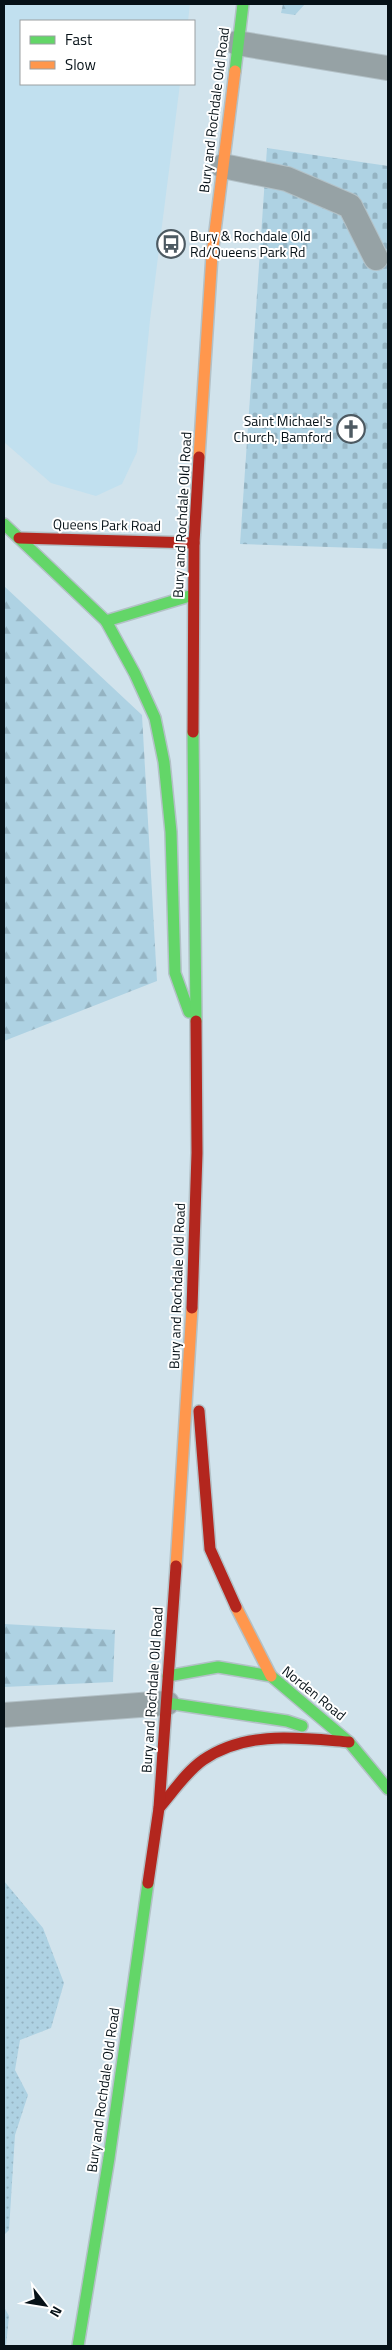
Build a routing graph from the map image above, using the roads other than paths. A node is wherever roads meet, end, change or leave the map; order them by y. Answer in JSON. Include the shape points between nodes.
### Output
{"nodes":[{"id":1,"x":243,"y":4,"type":"edge"},
{"id":2,"x":238,"y":43,"type":"junction"},
{"id":3,"x":387,"y":68,"type":"edge"},
{"id":4,"x":223,"y":166,"type":"junction"},
{"id":5,"x":376,"y":258,"type":"dead end"},
{"id":6,"x":4,"y":524,"type":"edge"},
{"id":7,"x":19,"y":538,"type":"junction"},
{"id":8,"x":194,"y":543,"type":"junction"},
{"id":9,"x":193,"y":595,"type":"junction"},
{"id":10,"x":106,"y":621,"type":"junction"},
{"id":11,"x":196,"y":1030,"type":"junction"},
{"id":12,"x":192,"y":1318,"type":"junction"},
{"id":13,"x":168,"y":1676,"type":"junction"},
{"id":14,"x":271,"y":1676,"type":"junction"},
{"id":15,"x":167,"y":1703,"type":"junction"},
{"id":16,"x":4,"y":1715,"type":"edge"},
{"id":17,"x":349,"y":1742,"type":"junction"},
{"id":18,"x":388,"y":1789,"type":"edge"},
{"id":19,"x":159,"y":1808,"type":"junction"},
{"id":20,"x":78,"y":2346,"type":"edge"}],
"edges":[{"from":1,"to":2,"type":"main road","name":"Bury and Rochdale Old Road"},
{"from":2,"to":3,"type":"lane"},
{"from":2,"to":4,"type":"main road","name":"Bury and Rochdale Old Road"},
{"from":4,"to":5,"type":"lane","via":[[287,179],[350,206]]},
{"from":4,"to":8,"type":"main road","name":"Bury and Rochdale Old Road","via":[[212,255]]},
{"from":6,"to":7,"type":"main road"},
{"from":7,"to":8,"type":"main road","name":"Queens Park Road"},
{"from":7,"to":10,"type":"main road"},
{"from":8,"to":9,"type":"main road","name":"Bury and Rochdale Old Road"},
{"from":9,"to":10,"type":"main road"},
{"from":9,"to":11,"type":"main road","name":"Bury and Rochdale Old Road"},
{"from":10,"to":11,"type":"main road","name":"Bury and Rochdale Old Road","via":[[155,718],[164,762],[171,832],[175,973]]},
{"from":11,"to":12,"type":"main road","name":"Bury and Rochdale Old Road","via":[[197,1153]]},
{"from":12,"to":13,"type":"main road","name":"Bury and Rochdale Old Road"},
{"from":12,"to":14,"type":"main road","via":[[210,1549]]},
{"from":13,"to":14,"type":"main road","name":"Norden Road","via":[[218,1667]]},
{"from":13,"to":15,"type":"main road","name":"Bury and Rochdale Old Road"},
{"from":14,"to":17,"type":"main road","name":"Norden Road"},
{"from":15,"to":16,"type":"lane"},
{"from":15,"to":17,"type":"main road","name":"Norden Road","via":[[287,1721]]},
{"from":15,"to":19,"type":"main road","name":"Bury and Rochdale Old Road"},
{"from":17,"to":18,"type":"main road","name":"Norden Road"},
{"from":17,"to":19,"type":"main road","via":[[272,1737],[235,1744],[203,1760]]},
{"from":19,"to":20,"type":"main road","name":"Bury and Rochdale Old Road"}]}
